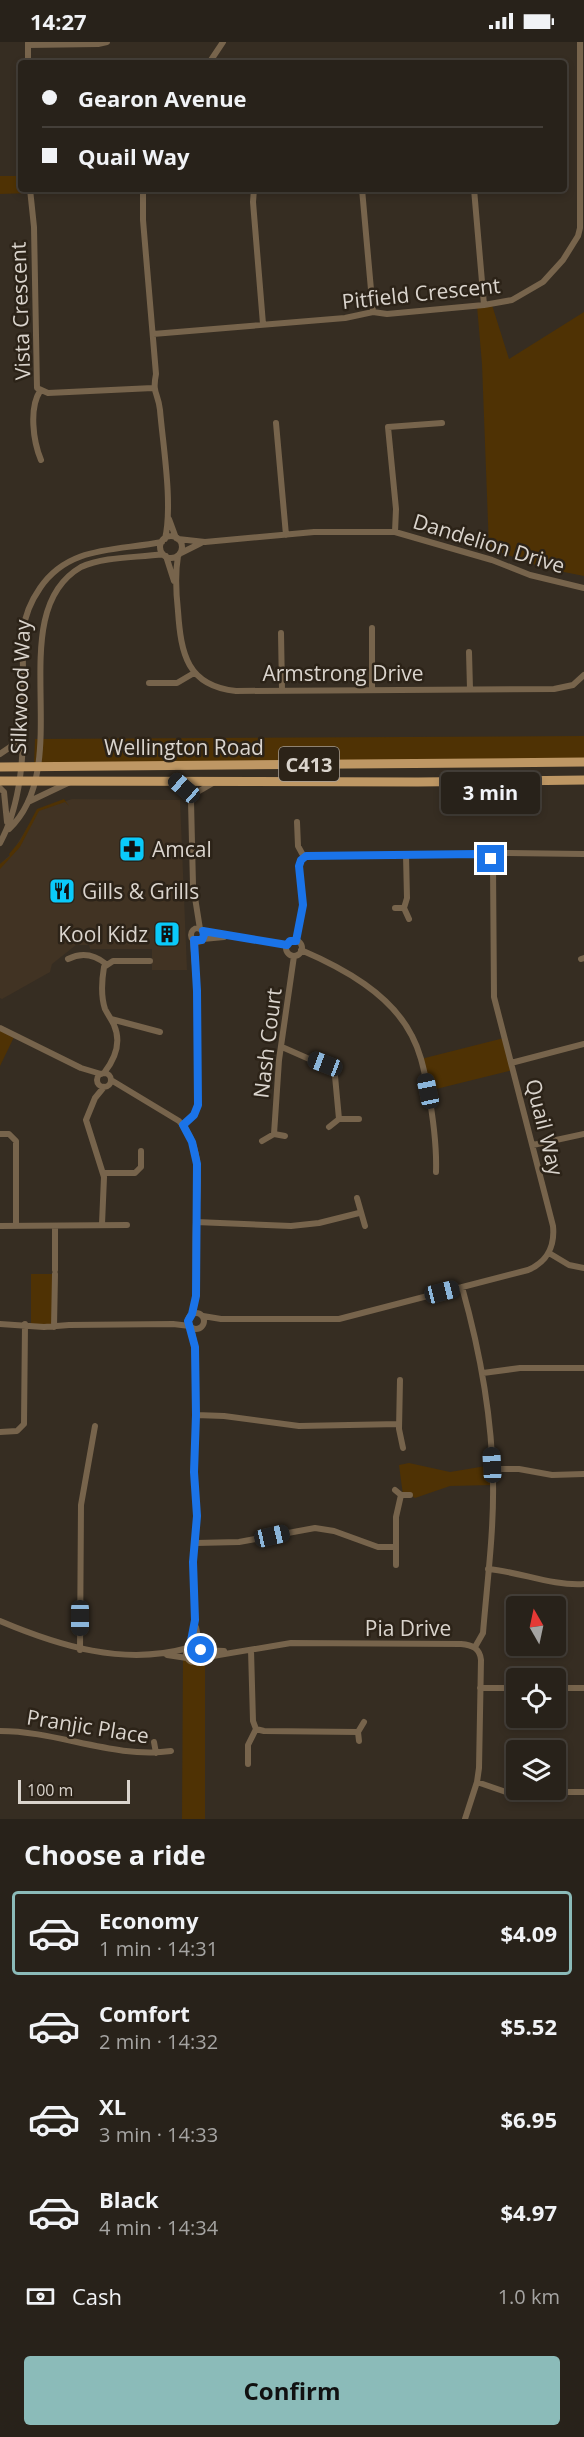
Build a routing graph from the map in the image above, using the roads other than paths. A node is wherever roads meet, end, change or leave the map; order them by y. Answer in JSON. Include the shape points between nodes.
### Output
{"nodes":[{"id":1,"x":107,"y":42,"type":"edge"},
{"id":2,"x":223,"y":42,"type":"edge"},
{"id":3,"x":580,"y":42,"type":"edge"},
{"id":4,"x":28,"y":44,"type":"edge"},
{"id":5,"x":28,"y":60,"type":"edge"},
{"id":6,"x":210,"y":60,"type":"edge"},
{"id":7,"x":30,"y":192,"type":"edge"},
{"id":8,"x":142,"y":192,"type":"edge"},
{"id":9,"x":254,"y":192,"type":"edge"},
{"id":10,"x":362,"y":192,"type":"edge"},
{"id":11,"x":474,"y":192,"type":"edge"},
{"id":12,"x":581,"y":233,"type":"edge"},
{"id":13,"x":484,"y":305,"type":"junction"},
{"id":14,"x":373,"y":312,"type":"junction"},
{"id":15,"x":263,"y":324,"type":"junction"},
{"id":16,"x":153,"y":334,"type":"junction"},
{"id":17,"x":153,"y":388,"type":"junction"},
{"id":18,"x":40,"y":391,"type":"junction"},
{"id":19,"x":276,"y":423,"type":"dead end"},
{"id":20,"x":442,"y":423,"type":"dead end"},
{"id":21,"x":40,"y":460,"type":"dead end"},
{"id":22,"x":168,"y":516,"type":"junction"},
{"id":23,"x":395,"y":532,"type":"junction"},
{"id":24,"x":286,"y":535,"type":"junction"},
{"id":25,"x":177,"y":539,"type":"junction"},
{"id":26,"x":163,"y":540,"type":"junction"},
{"id":27,"x":204,"y":542,"type":"junction"},
{"id":28,"x":164,"y":555,"type":"junction"},
{"id":29,"x":178,"y":555,"type":"junction"},
{"id":30,"x":69,"y":561,"type":"junction"},
{"id":31,"x":74,"y":571,"type":"junction"},
{"id":32,"x":176,"y":584,"type":"junction"},
{"id":33,"x":584,"y":588,"type":"edge"},
{"id":34,"x":43,"y":603,"type":"dead end"},
{"id":35,"x":372,"y":628,"type":"dead end"},
{"id":36,"x":282,"y":633,"type":"dead end"},
{"id":37,"x":34,"y":642,"type":"dead end"},
{"id":38,"x":469,"y":652,"type":"dead end"},
{"id":39,"x":22,"y":659,"type":"junction"},
{"id":40,"x":34,"y":660,"type":"junction"},
{"id":41,"x":194,"y":673,"type":"junction"},
{"id":42,"x":584,"y":675,"type":"edge"},
{"id":43,"x":149,"y":683,"type":"dead end"},
{"id":44,"x":470,"y":689,"type":"junction"},
{"id":45,"x":282,"y":690,"type":"junction"},
{"id":46,"x":372,"y":690,"type":"junction"},
{"id":47,"x":22,"y":716,"type":"junction"},
{"id":48,"x":34,"y":716,"type":"junction"},
{"id":49,"x":22,"y":739,"type":"junction"},
{"id":50,"x":0,"y":754,"type":"edge"},
{"id":51,"x":584,"y":762,"type":"edge"},
{"id":52,"x":22,"y":766,"type":"junction"},
{"id":53,"x":34,"y":766,"type":"junction"},
{"id":54,"x":0,"y":767,"type":"edge"},
{"id":55,"x":33,"y":780,"type":"junction"},
{"id":56,"x":174,"y":780,"type":"junction"},
{"id":57,"x":584,"y":780,"type":"edge"},
{"id":58,"x":0,"y":781,"type":"edge"},
{"id":59,"x":21,"y":781,"type":"junction"},
{"id":60,"x":73,"y":781,"type":"junction"},
{"id":61,"x":218,"y":781,"type":"junction"},
{"id":62,"x":0,"y":788,"type":"edge"},
{"id":63,"x":191,"y":801,"type":"junction"},
{"id":64,"x":28,"y":802,"type":"junction"},
{"id":65,"x":297,"y":822,"type":"dead end"},
{"id":66,"x":6,"y":831,"type":"junction"},
{"id":67,"x":0,"y":843,"type":"edge"},
{"id":68,"x":584,"y":854,"type":"edge"},
{"id":69,"x":406,"y":855,"type":"junction"},
{"id":70,"x":304,"y":857,"type":"junction"},
{"id":71,"x":491,"y":859,"type":"junction"},
{"id":72,"x":395,"y":908,"type":"dead end"},
{"id":73,"x":404,"y":908,"type":"junction"},
{"id":74,"x":409,"y":919,"type":"dead end"},
{"id":75,"x":199,"y":930,"type":"junction"},
{"id":76,"x":230,"y":936,"type":"junction"},
{"id":77,"x":199,"y":940,"type":"junction"},
{"id":78,"x":296,"y":941,"type":"junction"},
{"id":79,"x":287,"y":945,"type":"junction"},
{"id":80,"x":301,"y":950,"type":"junction"},
{"id":81,"x":294,"y":956,"type":"junction"},
{"id":82,"x":68,"y":959,"type":"dead end"},
{"id":83,"x":150,"y":962,"type":"dead end"},
{"id":84,"x":106,"y":964,"type":"junction"},
{"id":85,"x":111,"y":1019,"type":"junction"},
{"id":86,"x":0,"y":1028,"type":"edge"},
{"id":87,"x":160,"y":1032,"type":"dead end"},
{"id":88,"x":584,"y":1044,"type":"edge"},
{"id":89,"x":282,"y":1047,"type":"junction"},
{"id":90,"x":511,"y":1063,"type":"junction"},
{"id":91,"x":104,"y":1080,"type":"junction"},
{"id":92,"x":339,"y":1119,"type":"junction"},
{"id":93,"x":359,"y":1119,"type":"dead end"},
{"id":94,"x":183,"y":1125,"type":"junction"},
{"id":95,"x":329,"y":1126,"type":"dead end"},
{"id":96,"x":0,"y":1134,"type":"edge"},
{"id":97,"x":274,"y":1134,"type":"junction"},
{"id":98,"x":584,"y":1134,"type":"edge"},
{"id":99,"x":285,"y":1136,"type":"dead end"},
{"id":100,"x":262,"y":1141,"type":"dead end"},
{"id":101,"x":533,"y":1145,"type":"junction"},
{"id":102,"x":141,"y":1151,"type":"dead end"},
{"id":103,"x":436,"y":1172,"type":"dead end"},
{"id":104,"x":103,"y":1173,"type":"junction"},
{"id":105,"x":357,"y":1198,"type":"dead end"},
{"id":106,"x":359,"y":1213,"type":"junction"},
{"id":107,"x":196,"y":1222,"type":"junction"},
{"id":108,"x":102,"y":1224,"type":"junction"},
{"id":109,"x":127,"y":1225,"type":"dead end"},
{"id":110,"x":0,"y":1226,"type":"edge"},
{"id":111,"x":16,"y":1226,"type":"junction"},
{"id":112,"x":55,"y":1226,"type":"junction"},
{"id":113,"x":365,"y":1226,"type":"dead end"},
{"id":114,"x":549,"y":1253,"type":"junction"},
{"id":115,"x":584,"y":1268,"type":"edge"},
{"id":116,"x":462,"y":1287,"type":"junction"},
{"id":117,"x":196,"y":1296,"type":"junction"},
{"id":118,"x":202,"y":1315,"type":"junction"},
{"id":119,"x":221,"y":1319,"type":"junction"},
{"id":120,"x":190,"y":1321,"type":"junction"},
{"id":121,"x":0,"y":1324,"type":"edge"},
{"id":122,"x":25,"y":1324,"type":"junction"},
{"id":123,"x":202,"y":1325,"type":"junction"},
{"id":124,"x":54,"y":1327,"type":"junction"},
{"id":125,"x":195,"y":1347,"type":"junction"},
{"id":126,"x":584,"y":1368,"type":"edge"},
{"id":127,"x":483,"y":1373,"type":"junction"},
{"id":128,"x":400,"y":1380,"type":"dead end"},
{"id":129,"x":196,"y":1415,"type":"junction"},
{"id":130,"x":399,"y":1424,"type":"junction"},
{"id":131,"x":95,"y":1426,"type":"dead end"},
{"id":132,"x":0,"y":1432,"type":"edge"},
{"id":133,"x":403,"y":1448,"type":"dead end"},
{"id":134,"x":493,"y":1468,"type":"junction"},
{"id":135,"x":584,"y":1474,"type":"edge"},
{"id":136,"x":410,"y":1495,"type":"dead end"},
{"id":137,"x":196,"y":1543,"type":"junction"},
{"id":138,"x":395,"y":1547,"type":"junction"},
{"id":139,"x":396,"y":1564,"type":"dead end"},
{"id":140,"x":488,"y":1569,"type":"junction"},
{"id":141,"x":584,"y":1584,"type":"edge"},
{"id":142,"x":195,"y":1620,"type":"junction"},
{"id":143,"x":0,"y":1621,"type":"edge"},
{"id":144,"x":189,"y":1647,"type":"junction"},
{"id":145,"x":475,"y":1647,"type":"junction"},
{"id":146,"x":200,"y":1649,"type":"junction"},
{"id":147,"x":80,"y":1650,"type":"junction"},
{"id":148,"x":250,"y":1650,"type":"junction"},
{"id":149,"x":237,"y":1652,"type":"junction"},
{"id":150,"x":151,"y":1653,"type":"junction"},
{"id":151,"x":187,"y":1658,"type":"junction"},
{"id":152,"x":201,"y":1658,"type":"junction"},
{"id":153,"x":480,"y":1688,"type":"junction"},
{"id":154,"x":506,"y":1688,"type":"edge"},
{"id":155,"x":566,"y":1688,"type":"edge"},
{"id":156,"x":584,"y":1688,"type":"edge"},
{"id":157,"x":364,"y":1722,"type":"dead end"},
{"id":158,"x":256,"y":1729,"type":"junction"},
{"id":159,"x":0,"y":1731,"type":"edge"},
{"id":160,"x":358,"y":1732,"type":"junction"},
{"id":161,"x":359,"y":1741,"type":"dead end"},
{"id":162,"x":154,"y":1742,"type":"dead end"},
{"id":163,"x":171,"y":1751,"type":"dead end"},
{"id":164,"x":156,"y":1753,"type":"junction"},
{"id":165,"x":248,"y":1764,"type":"dead end"},
{"id":166,"x":477,"y":1782,"type":"junction"},
{"id":167,"x":584,"y":1792,"type":"edge"},
{"id":168,"x":465,"y":1819,"type":"edge"}],
"edges":[{"from":1,"to":4,"type":"street"},
{"from":2,"to":6,"type":"street"},
{"from":3,"to":12,"type":"street","name":"Pitfield Crescent"},
{"from":4,"to":5,"type":"street"},
{"from":7,"to":18,"type":"street","name":"Vista Crescent","via":[[35,382]]},
{"from":8,"to":16,"type":"street"},
{"from":9,"to":15,"type":"street"},
{"from":10,"to":14,"type":"street"},
{"from":11,"to":13,"type":"street"},
{"from":12,"to":13,"type":"street","name":"Pitfield Crescent","via":[[558,268],[543,282],[512,300]]},
{"from":13,"to":14,"type":"street","name":"Pitfield Crescent"},
{"from":14,"to":15,"type":"street","name":"Pitfield Crescent"},
{"from":15,"to":16,"type":"street","name":"Pitfield Crescent"},
{"from":16,"to":17,"type":"street"},
{"from":17,"to":18,"type":"street","name":"Vista Crescent"},
{"from":17,"to":22,"type":"street","via":[[159,409]]},
{"from":18,"to":21,"type":"street","via":[[34,399],[35,446]]},
{"from":19,"to":24,"type":"street"},
{"from":20,"to":23,"type":"street","via":[[388,427]]},
{"from":22,"to":25,"type":"street"},
{"from":22,"to":26,"type":"street"},
{"from":23,"to":24,"type":"street","name":"Dandelion Drive"},
{"from":23,"to":33,"type":"street","name":"Dandelion Drive"},
{"from":24,"to":27,"type":"street","name":"Dandelion Drive"},
{"from":25,"to":26,"type":"street"},
{"from":25,"to":27,"type":"street","name":"Dandelion Drive"},
{"from":25,"to":29,"type":"street","via":[[181,545]]},
{"from":26,"to":28,"type":"street","via":[[160,548]]},
{"from":26,"to":30,"type":"street","name":"Silkwood Way","via":[[101,550]]},
{"from":27,"to":29,"type":"street","name":"Dandelion Drive"},
{"from":28,"to":29,"type":"street"},
{"from":28,"to":31,"type":"street","name":"Silkwood Way","via":[[96,562]]},
{"from":28,"to":32,"type":"street"},
{"from":29,"to":32,"type":"street"},
{"from":30,"to":31,"type":"street"},
{"from":30,"to":39,"type":"street","name":"Silkwood Way","via":[[47,579],[30,604],[24,622]]},
{"from":31,"to":34,"type":"street","name":"Silkwood Way","via":[[59,582]]},
{"from":32,"to":41,"type":"street","via":[[180,641]]},
{"from":35,"to":46,"type":"street"},
{"from":36,"to":45,"type":"street"},
{"from":37,"to":40,"type":"street","name":"Silkwood Way"},
{"from":38,"to":44,"type":"street"},
{"from":39,"to":40,"type":"street"},
{"from":39,"to":47,"type":"street","name":"Silkwood Way"},
{"from":40,"to":48,"type":"street","name":"Silkwood Way"},
{"from":41,"to":43,"type":"street","via":[[177,683]]},
{"from":41,"to":45,"type":"street","name":"Armstrong Drive","via":[[210,685],[224,689]]},
{"from":42,"to":44,"type":"street","name":"Armstrong Drive","via":[[563,688]]},
{"from":44,"to":46,"type":"street","name":"Armstrong Drive"},
{"from":45,"to":46,"type":"street","name":"Armstrong Drive"},
{"from":47,"to":48,"type":"street"},
{"from":47,"to":49,"type":"street","name":"Silkwood Way"},
{"from":48,"to":53,"type":"street","name":"Silkwood Way"},
{"from":49,"to":50,"type":"street"},
{"from":49,"to":52,"type":"street","name":"Silkwood Way"},
{"from":51,"to":53,"type":"main road","name":"Wellington Road","number":"C413"},
{"from":52,"to":53,"type":"main road","name":"Wellington Road","number":"C413"},
{"from":52,"to":54,"type":"main road","name":"Wellington Road","number":"C413"},
{"from":52,"to":59,"type":"street","name":"Silkwood Way"},
{"from":53,"to":55,"type":"street","name":"Silkwood Way"},
{"from":55,"to":59,"type":"main road","name":"Wellington Road","number":"C413"},
{"from":55,"to":60,"type":"main road","name":"Wellington Road","number":"C413"},
{"from":55,"to":64,"type":"street","name":"Silkwood Way"},
{"from":56,"to":60,"type":"main road","name":"Wellington Road","number":"C413"},
{"from":56,"to":61,"type":"main road","name":"Wellington Road","number":"C413"},
{"from":56,"to":63,"type":"street"},
{"from":57,"to":61,"type":"main road","name":"Wellington Road","number":"C413"},
{"from":58,"to":59,"type":"main road","name":"Wellington Road","number":"C413"},
{"from":59,"to":66,"type":"street","name":"Silkwood Way"},
{"from":60,"to":64,"type":"street"},
{"from":61,"to":63,"type":"street","via":[[202,788]]},
{"from":62,"to":66,"type":"street","via":[[6,802]]},
{"from":63,"to":75,"type":"street"},
{"from":64,"to":66,"type":"street","via":[[20,819]]},
{"from":65,"to":70,"type":"street","via":[[298,846]]},
{"from":66,"to":67,"type":"street"},
{"from":68,"to":71,"type":"street","via":[[506,853]]},
{"from":69,"to":70,"type":"street"},
{"from":69,"to":71,"type":"street","via":[[479,854]]},
{"from":69,"to":73,"type":"street"},
{"from":70,"to":78,"type":"street","via":[[299,866],[303,905]]},
{"from":71,"to":90,"type":"street","name":"Quail Way","via":[[494,998]]},
{"from":72,"to":73,"type":"street"},
{"from":73,"to":74,"type":"street"},
{"from":75,"to":76,"type":"street"},
{"from":75,"to":77,"type":"street"},
{"from":75,"to":77,"type":"street","via":[[191,935]]},
{"from":76,"to":77,"type":"street"},
{"from":76,"to":79,"type":"street"},
{"from":77,"to":94,"type":"street","via":[[195,955],[198,1105]]},
{"from":78,"to":79,"type":"street"},
{"from":78,"to":80,"type":"street"},
{"from":79,"to":81,"type":"street"},
{"from":80,"to":81,"type":"street"},
{"from":80,"to":103,"type":"street","via":[[363,984],[408,1028],[421,1059],[431,1105]]},
{"from":81,"to":89,"type":"street","name":"Nash Court"},
{"from":82,"to":84,"type":"street","via":[[94,956]]},
{"from":83,"to":84,"type":"street"},
{"from":84,"to":85,"type":"street","via":[[103,1000]]},
{"from":85,"to":87,"type":"street"},
{"from":85,"to":91,"type":"street","via":[[117,1046]]},
{"from":86,"to":91,"type":"street"},
{"from":88,"to":90,"type":"street"},
{"from":89,"to":92,"type":"street","via":[[332,1069]]},
{"from":89,"to":97,"type":"street","name":"Nash Court"},
{"from":90,"to":101,"type":"street","name":"Quail Way"},
{"from":91,"to":94,"type":"street","via":[[169,1113]]},
{"from":91,"to":104,"type":"street","via":[[87,1114],[86,1126]]},
{"from":92,"to":93,"type":"street"},
{"from":92,"to":95,"type":"street"},
{"from":94,"to":107,"type":"street","via":[[197,1164]]},
{"from":96,"to":111,"type":"street","via":[[9,1134],[16,1141]]},
{"from":97,"to":99,"type":"street"},
{"from":97,"to":100,"type":"street"},
{"from":98,"to":101,"type":"street"},
{"from":101,"to":114,"type":"street","name":"Quail Way","via":[[553,1226]]},
{"from":102,"to":104,"type":"street","via":[[138,1172]]},
{"from":104,"to":108,"type":"street"},
{"from":105,"to":106,"type":"street"},
{"from":106,"to":107,"type":"street","via":[[291,1226]]},
{"from":106,"to":113,"type":"street"},
{"from":107,"to":117,"type":"street"},
{"from":108,"to":109,"type":"street"},
{"from":108,"to":112,"type":"street"},
{"from":110,"to":111,"type":"street"},
{"from":111,"to":112,"type":"street"},
{"from":112,"to":124,"type":"street"},
{"from":114,"to":115,"type":"street","via":[[569,1265]]},
{"from":114,"to":116,"type":"street","via":[[528,1270]]},
{"from":116,"to":119,"type":"street","via":[[334,1320]]},
{"from":116,"to":127,"type":"street"},
{"from":117,"to":118,"type":"street"},
{"from":117,"to":120,"type":"street"},
{"from":118,"to":119,"type":"street"},
{"from":118,"to":120,"type":"street"},
{"from":118,"to":123,"type":"street"},
{"from":119,"to":123,"type":"street"},
{"from":120,"to":123,"type":"street"},
{"from":120,"to":124,"type":"street"},
{"from":120,"to":125,"type":"street"},
{"from":121,"to":122,"type":"street"},
{"from":122,"to":124,"type":"street"},
{"from":122,"to":132,"type":"street","via":[[24,1424],[17,1431]]},
{"from":123,"to":125,"type":"street"},
{"from":125,"to":129,"type":"street"},
{"from":126,"to":127,"type":"street","via":[[520,1368]]},
{"from":127,"to":134,"type":"street"},
{"from":128,"to":130,"type":"street"},
{"from":129,"to":130,"type":"street","via":[[299,1426]]},
{"from":129,"to":137,"type":"street"},
{"from":130,"to":133,"type":"street"},
{"from":131,"to":147,"type":"street","via":[[81,1505]]},
{"from":134,"to":135,"type":"street","via":[[552,1475]]},
{"from":134,"to":140,"type":"street"},
{"from":136,"to":138,"type":"street","via":[[398,1493]]},
{"from":137,"to":138,"type":"street","via":[[239,1542],[315,1528],[378,1547]]},
{"from":137,"to":142,"type":"street"},
{"from":138,"to":139,"type":"street"},
{"from":140,"to":141,"type":"street","via":[[558,1584]]},
{"from":140,"to":145,"type":"street","via":[[483,1633]]},
{"from":142,"to":144,"type":"street"},
{"from":142,"to":146,"type":"street"},
{"from":143,"to":147,"type":"street"},
{"from":144,"to":146,"type":"street","name":"Pia Drive"},
{"from":144,"to":150,"type":"street"},
{"from":144,"to":151,"type":"street"},
{"from":145,"to":148,"type":"street","name":"Pia Drive","via":[[300,1643]]},
{"from":145,"to":153,"type":"street","name":"Pia Drive","via":[[480,1656]]},
{"from":146,"to":149,"type":"street","name":"Pia Drive"},
{"from":146,"to":152,"type":"street"},
{"from":147,"to":150,"type":"street"},
{"from":148,"to":149,"type":"street","name":"Pia Drive"},
{"from":148,"to":158,"type":"street"},
{"from":149,"to":152,"type":"street","name":"Pia Drive"},
{"from":150,"to":151,"type":"street"},
{"from":151,"to":152,"type":"street","name":"Pia Drive","via":[[194,1662]]},
{"from":153,"to":154,"type":"street"},
{"from":153,"to":166,"type":"street","name":"Pia Drive"},
{"from":155,"to":156,"type":"street"},
{"from":157,"to":160,"type":"street"},
{"from":158,"to":160,"type":"street"},
{"from":158,"to":165,"type":"street","via":[[248,1745]]},
{"from":159,"to":164,"type":"street","name":"Pranjic Place","via":[[27,1731],[139,1754]]},
{"from":160,"to":161,"type":"street"},
{"from":162,"to":164,"type":"street"},
{"from":163,"to":164,"type":"street","name":"Pranjic Place"},
{"from":166,"to":167,"type":"street","via":[[506,1792]]},
{"from":166,"to":168,"type":"street","name":"Pia Drive"}]}
